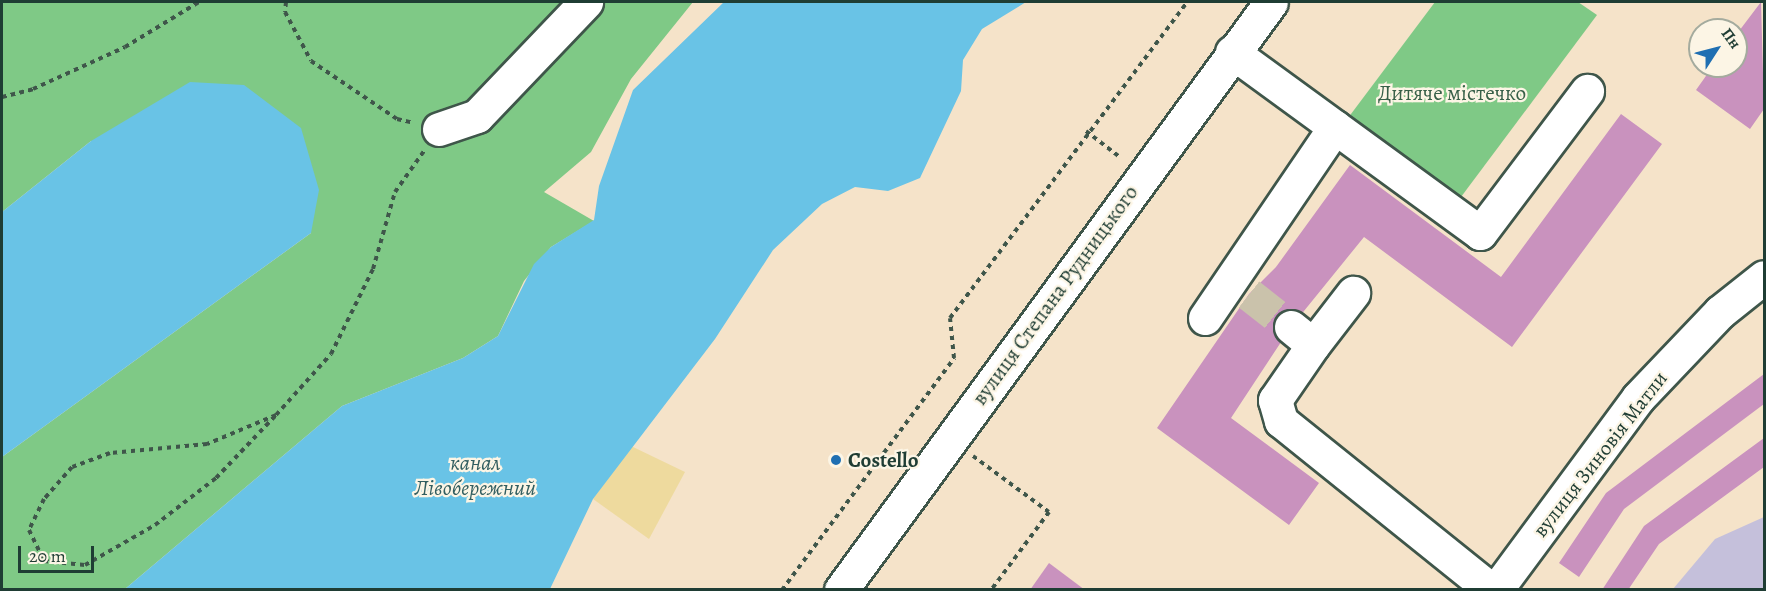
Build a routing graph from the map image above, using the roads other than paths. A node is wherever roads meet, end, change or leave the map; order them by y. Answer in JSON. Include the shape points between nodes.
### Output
{"nodes":[{"id":1,"x":586,"y":2,"type":"edge"},
{"id":2,"x":1271,"y":2,"type":"edge"},
{"id":3,"x":1232,"y":52,"type":"junction"},
{"id":4,"x":1587,"y":91,"type":"dead end"},
{"id":5,"x":1335,"y":127,"type":"junction"},
{"id":6,"x":439,"y":129,"type":"road end"},
{"id":7,"x":1764,"y":278,"type":"edge"},
{"id":8,"x":1353,"y":293,"type":"dead end"},
{"id":9,"x":1205,"y":318,"type":"dead end"},
{"id":10,"x":841,"y":590,"type":"edge"},
{"id":11,"x":1491,"y":590,"type":"edge"},
{"id":12,"x":1496,"y":590,"type":"edge"}],
"edges":[{"from":1,"to":6,"type":"street","via":[[477,116]]},
{"from":2,"to":3,"type":"street","name":"вулиця Степана Рудницького"},
{"from":3,"to":5,"type":"street"},
{"from":3,"to":10,"type":"street","name":"вулиця Степана Рудницького"},
{"from":4,"to":5,"type":"street","via":[[1480,233]]},
{"from":5,"to":9,"type":"street","via":[[1240,287]]},
{"from":7,"to":12,"type":"street","name":"вулиця Зиновія Матли","via":[[1720,312],[1638,398]]},
{"from":8,"to":11,"type":"street","via":[[1302,336],[1275,400],[1281,421]]}]}
